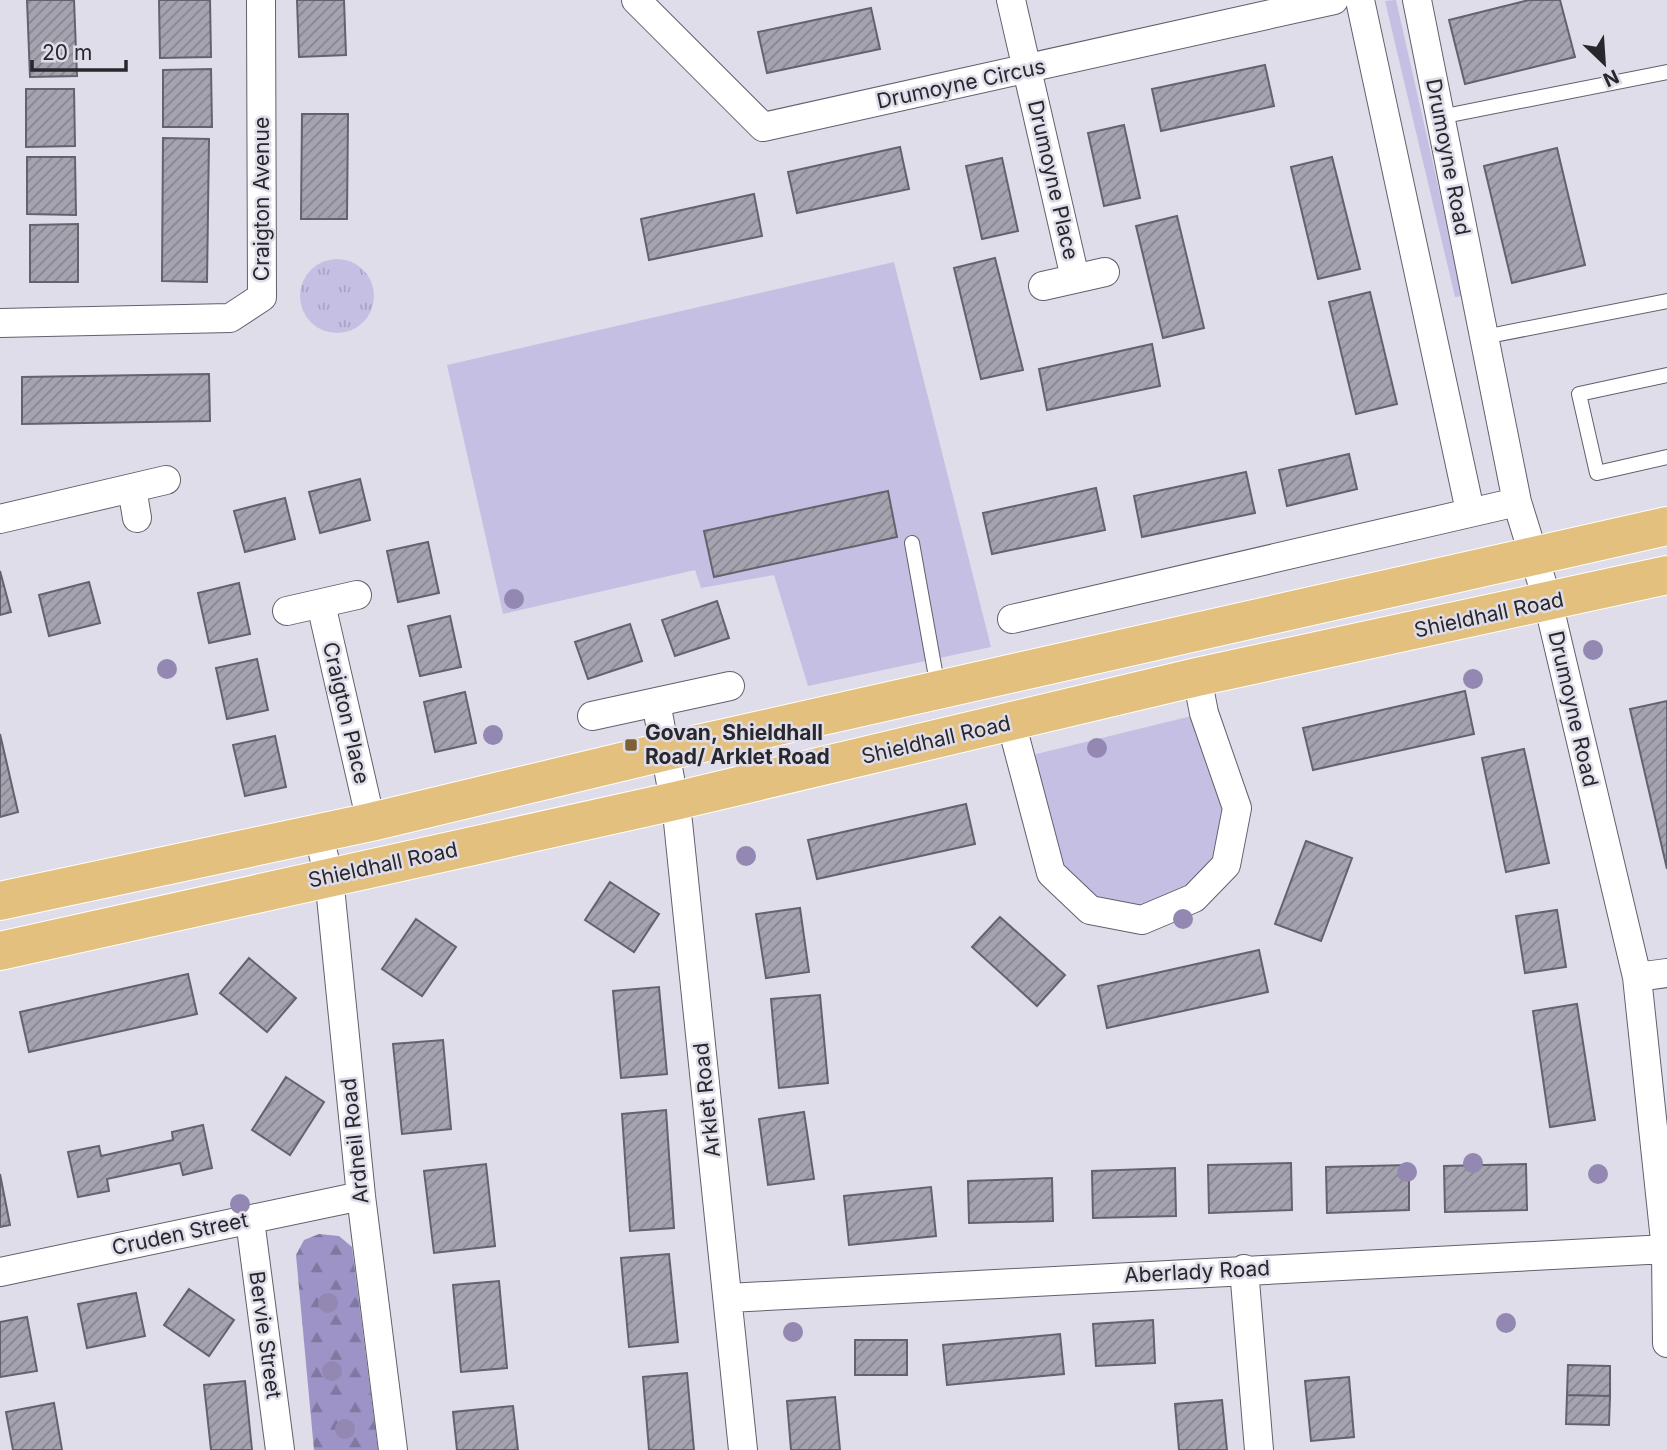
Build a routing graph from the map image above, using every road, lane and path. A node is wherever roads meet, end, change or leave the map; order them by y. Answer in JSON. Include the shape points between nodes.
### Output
{"nodes":[{"id":1,"x":261,"y":0,"type":"edge"},
{"id":2,"x":636,"y":0,"type":"edge"},
{"id":3,"x":1011,"y":0,"type":"edge"},
{"id":4,"x":1334,"y":0,"type":"edge"},
{"id":5,"x":1360,"y":0,"type":"edge"},
{"id":6,"x":1417,"y":0,"type":"edge"},
{"id":7,"x":1028,"y":70,"type":"junction"},
{"id":8,"x":1667,"y":72,"type":"edge"},
{"id":9,"x":1440,"y":117,"type":"junction"},
{"id":10,"x":1105,"y":272,"type":"dead end"},
{"id":11,"x":1075,"y":278,"type":"junction"},
{"id":12,"x":1042,"y":286,"type":"dead end"},
{"id":13,"x":1667,"y":301,"type":"edge"},
{"id":14,"x":0,"y":323,"type":"edge"},
{"id":15,"x":1484,"y":337,"type":"junction"},
{"id":16,"x":1667,"y":375,"type":"edge"},
{"id":17,"x":1667,"y":457,"type":"edge"},
{"id":18,"x":166,"y":480,"type":"dead end"},
{"id":19,"x":132,"y":488,"type":"junction"},
{"id":20,"x":1517,"y":502,"type":"junction"},
{"id":21,"x":1470,"y":511,"type":"junction"},
{"id":22,"x":137,"y":518,"type":"dead end"},
{"id":23,"x":0,"y":519,"type":"edge"},
{"id":24,"x":1667,"y":526,"type":"edge"},
{"id":25,"x":912,"y":542,"type":"dead end"},
{"id":26,"x":1535,"y":558,"type":"junction"},
{"id":27,"x":1667,"y":575,"type":"edge"},
{"id":28,"x":357,"y":595,"type":"dead end"},
{"id":29,"x":1548,"y":602,"type":"junction"},
{"id":30,"x":321,"y":604,"type":"junction"},
{"id":31,"x":287,"y":611,"type":"dead end"},
{"id":32,"x":1012,"y":619,"type":"dead end"},
{"id":33,"x":1197,"y":677,"type":"junction"},
{"id":34,"x":730,"y":686,"type":"dead end"},
{"id":35,"x":938,"y":690,"type":"junction"},
{"id":36,"x":656,"y":702,"type":"junction"},
{"id":37,"x":592,"y":716,"type":"dead end"},
{"id":38,"x":1011,"y":722,"type":"junction"},
{"id":39,"x":667,"y":751,"type":"junction"},
{"id":40,"x":675,"y":802,"type":"junction"},
{"id":41,"x":372,"y":822,"type":"junction"},
{"id":42,"x":318,"y":833,"type":"junction"},
{"id":43,"x":329,"y":877,"type":"junction"},
{"id":44,"x":1,"y":900,"type":"edge"},
{"id":45,"x":0,"y":951,"type":"edge"},
{"id":46,"x":1667,"y":973,"type":"edge"},
{"id":47,"x":1637,"y":977,"type":"junction"},
{"id":48,"x":360,"y":1196,"type":"junction"},
{"id":49,"x":250,"y":1220,"type":"junction"},
{"id":50,"x":1666,"y":1249,"type":"edge"},
{"id":51,"x":1244,"y":1269,"type":"junction"},
{"id":52,"x":0,"y":1272,"type":"edge"},
{"id":53,"x":728,"y":1298,"type":"junction"},
{"id":54,"x":1667,"y":1343,"type":"edge"},
{"id":55,"x":280,"y":1450,"type":"edge"},
{"id":56,"x":393,"y":1450,"type":"edge"},
{"id":57,"x":743,"y":1450,"type":"edge"},
{"id":58,"x":1259,"y":1450,"type":"edge"}],
"edges":[{"from":1,"to":14,"type":"street","name":"Craigton Avenue","via":[[262,298],[230,318]]},
{"from":2,"to":7,"type":"street","name":"Drumoyne Circus","via":[[763,127]]},
{"from":3,"to":7,"type":"street","name":"Drumoyne Place"},
{"from":4,"to":7,"type":"street","name":"Drumoyne Circus"},
{"from":5,"to":21,"type":"street"},
{"from":6,"to":9,"type":"street","name":"Drumoyne Road"},
{"from":7,"to":11,"type":"street","name":"Drumoyne Place"},
{"from":8,"to":9,"type":"lane"},
{"from":9,"to":15,"type":"street","name":"Drumoyne Road"},
{"from":10,"to":11,"type":"street","name":"Drumoyne Place"},
{"from":11,"to":12,"type":"street","name":"Drumoyne Place"},
{"from":13,"to":15,"type":"lane"},
{"from":15,"to":20,"type":"street","name":"Drumoyne Road"},
{"from":16,"to":17,"type":"lane","via":[[1580,394],[1597,473]]},
{"from":18,"to":19,"type":"street"},
{"from":19,"to":22,"type":"street"},
{"from":19,"to":23,"type":"street"},
{"from":20,"to":21,"type":"street"},
{"from":20,"to":26,"type":"street","name":"Drumoyne Road"},
{"from":21,"to":32,"type":"street"},
{"from":24,"to":26,"type":"main road"},
{"from":25,"to":35,"type":"lane"},
{"from":26,"to":29,"type":"street","name":"Drumoyne Road"},
{"from":26,"to":35,"type":"main road"},
{"from":27,"to":29,"type":"main road","name":"Shieldhall Road"},
{"from":28,"to":30,"type":"street"},
{"from":29,"to":33,"type":"main road","name":"Shieldhall Road"},
{"from":29,"to":47,"type":"street","name":"Drumoyne Road"},
{"from":30,"to":31,"type":"street"},
{"from":30,"to":41,"type":"street","name":"Craigton Place"},
{"from":33,"to":38,"type":"main road","name":"Shieldhall Road"},
{"from":33,"to":38,"type":"street","via":[[1204,713],[1237,808],[1226,865],[1194,898],[1142,920],[1090,910],[1051,873]]},
{"from":34,"to":36,"type":"street"},
{"from":35,"to":39,"type":"main road"},
{"from":36,"to":37,"type":"street"},
{"from":36,"to":39,"type":"street","name":"Arklet Road"},
{"from":38,"to":40,"type":"main road","name":"Shieldhall Road"},
{"from":39,"to":40,"type":"street","name":"Arklet Road"},
{"from":39,"to":41,"type":"main road"},
{"from":40,"to":43,"type":"main road","name":"Shieldhall Road"},
{"from":40,"to":53,"type":"street","name":"Arklet Road"},
{"from":41,"to":42,"type":"main road"},
{"from":42,"to":43,"type":"street","name":"Ardneil Road"},
{"from":42,"to":44,"type":"main road"},
{"from":43,"to":45,"type":"main road","name":"Shieldhall Road"},
{"from":43,"to":48,"type":"street","name":"Ardneil Road"},
{"from":46,"to":47,"type":"street"},
{"from":47,"to":50,"type":"street","name":"Drumoyne Road"},
{"from":48,"to":49,"type":"street","name":"Cruden Street"},
{"from":48,"to":56,"type":"street","name":"Ardneil Road"},
{"from":49,"to":52,"type":"street","name":"Cruden Street"},
{"from":49,"to":55,"type":"street","name":"Bervie Street"},
{"from":50,"to":51,"type":"street","name":"Aberlady Road"},
{"from":50,"to":54,"type":"street","name":"Drumoyne Road"},
{"from":51,"to":53,"type":"street","name":"Aberlady Road"},
{"from":51,"to":58,"type":"street"},
{"from":53,"to":57,"type":"street","name":"Arklet Road"}]}
